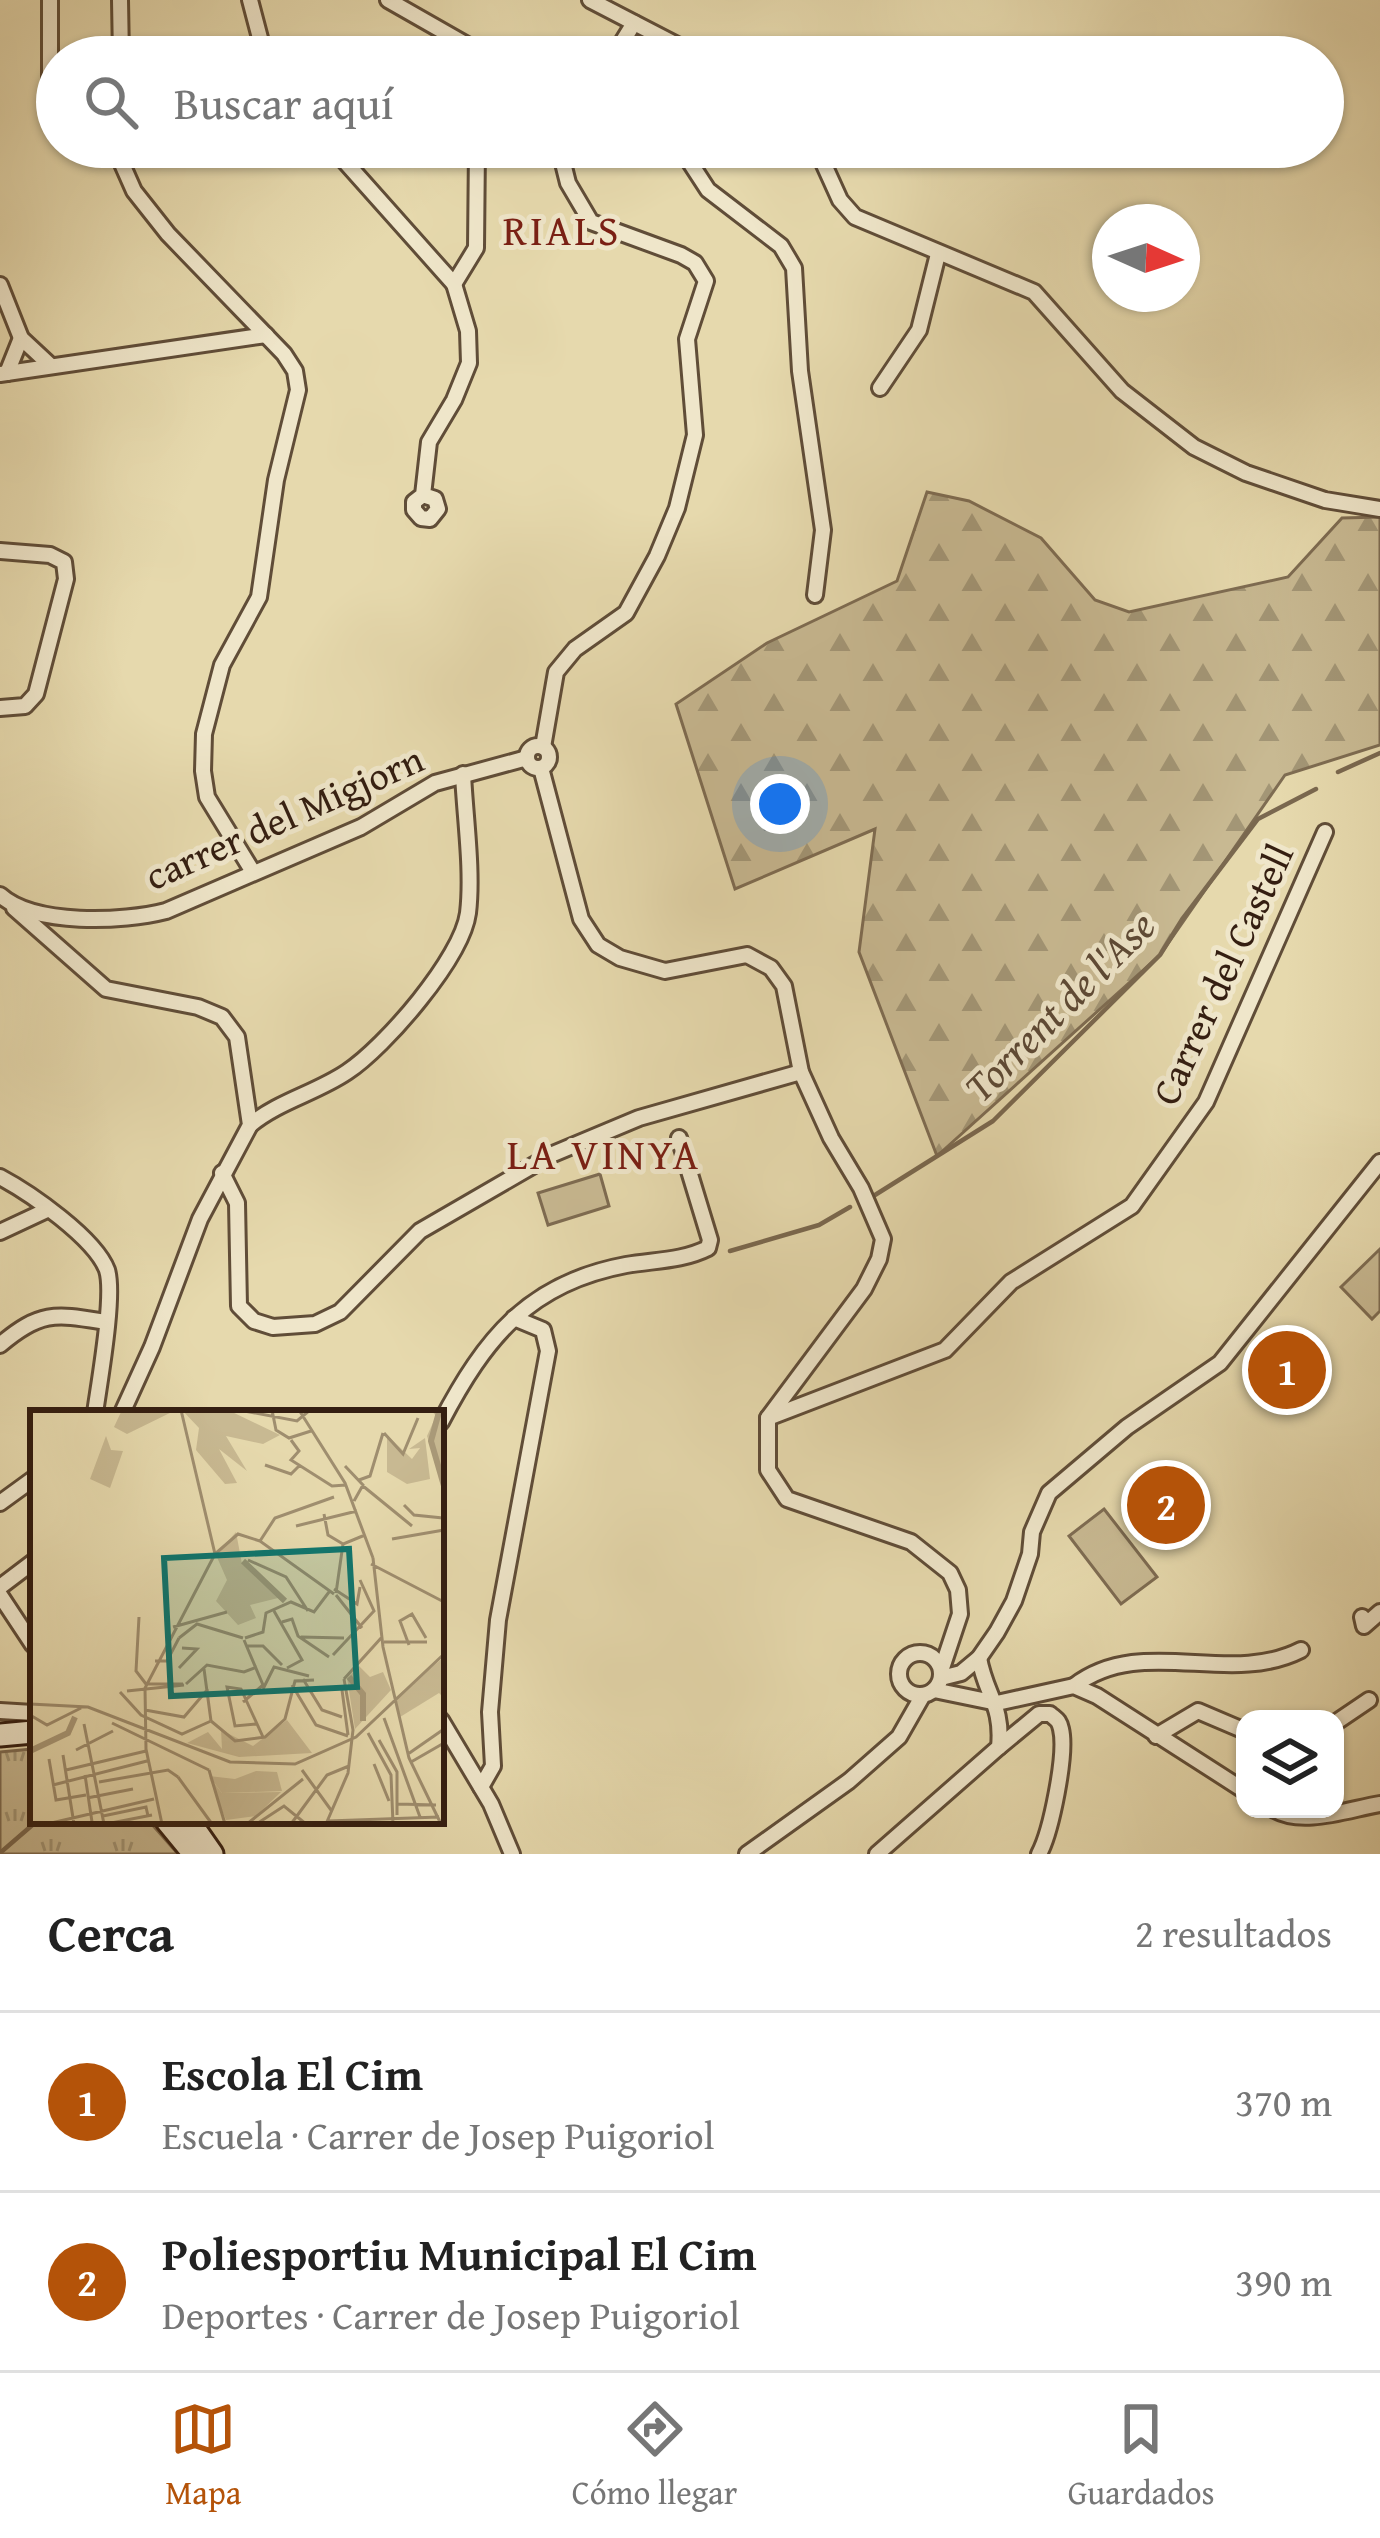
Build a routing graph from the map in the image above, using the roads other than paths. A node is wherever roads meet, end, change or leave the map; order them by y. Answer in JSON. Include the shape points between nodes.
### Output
{"nodes":[{"id":1,"x":50,"y":0,"type":"edge"},
{"id":2,"x":120,"y":0,"type":"edge"},
{"id":3,"x":250,"y":0,"type":"edge"},
{"id":4,"x":388,"y":0,"type":"edge"},
{"id":5,"x":590,"y":0,"type":"edge"},
{"id":6,"x":634,"y":22,"type":"junction"},
{"id":7,"x":50,"y":36,"type":"edge"},
{"id":8,"x":121,"y":36,"type":"edge"},
{"id":9,"x":259,"y":36,"type":"edge"},
{"id":10,"x":451,"y":36,"type":"edge"},
{"id":11,"x":626,"y":36,"type":"edge"},
{"id":12,"x":658,"y":36,"type":"edge"},
{"id":13,"x":125,"y":168,"type":"edge"},
{"id":14,"x":351,"y":168,"type":"edge"},
{"id":15,"x":477,"y":168,"type":"edge"},
{"id":16,"x":564,"y":168,"type":"edge"},
{"id":17,"x":694,"y":168,"type":"edge"},
{"id":18,"x":826,"y":168,"type":"edge"},
{"id":19,"x":938,"y":254,"type":"junction"},
{"id":20,"x":454,"y":284,"type":"junction"},
{"id":21,"x":0,"y":286,"type":"edge"},
{"id":22,"x":266,"y":335,"type":"junction"},
{"id":23,"x":21,"y":338,"type":"junction"},
{"id":24,"x":51,"y":366,"type":"junction"},
{"id":25,"x":3,"y":373,"type":"edge"},
{"id":26,"x":880,"y":388,"type":"dead end"},
{"id":27,"x":423,"y":495,"type":"dead end"},
{"id":28,"x":1380,"y":509,"type":"edge"},
{"id":29,"x":0,"y":550,"type":"edge"},
{"id":30,"x":815,"y":596,"type":"dead end"},
{"id":31,"x":0,"y":708,"type":"edge"},
{"id":32,"x":543,"y":748,"type":"junction"},
{"id":33,"x":527,"y":758,"type":"junction"},
{"id":34,"x":541,"y":768,"type":"junction"},
{"id":35,"x":463,"y":774,"type":"junction"},
{"id":36,"x":1324,"y":832,"type":"dead end"},
{"id":37,"x":253,"y":872,"type":"junction"},
{"id":38,"x":0,"y":896,"type":"edge"},
{"id":39,"x":14,"y":908,"type":"junction"},
{"id":40,"x":801,"y":1072,"type":"junction"},
{"id":41,"x":250,"y":1125,"type":"junction"},
{"id":42,"x":679,"y":1138,"type":"dead end"},
{"id":43,"x":1380,"y":1162,"type":"edge"},
{"id":44,"x":222,"y":1173,"type":"junction"},
{"id":45,"x":0,"y":1177,"type":"edge"},
{"id":46,"x":47,"y":1210,"type":"junction"},
{"id":47,"x":0,"y":1232,"type":"edge"},
{"id":48,"x":514,"y":1318,"type":"junction"},
{"id":49,"x":106,"y":1322,"type":"junction"},
{"id":50,"x":0,"y":1345,"type":"edge"},
{"id":51,"x":94,"y":1410,"type":"edge"},
{"id":52,"x":123,"y":1410,"type":"edge"},
{"id":53,"x":444,"y":1417,"type":"edge"},
{"id":54,"x":768,"y":1418,"type":"junction"},
{"id":55,"x":30,"y":1481,"type":"edge"},
{"id":56,"x":0,"y":1503,"type":"edge"},
{"id":57,"x":30,"y":1565,"type":"edge"},
{"id":58,"x":0,"y":1591,"type":"edge"},
{"id":59,"x":1380,"y":1612,"type":"edge"},
{"id":60,"x":1362,"y":1617,"type":"dead end"},
{"id":61,"x":954,"y":1630,"type":"junction"},
{"id":62,"x":30,"y":1638,"type":"edge"},
{"id":63,"x":949,"y":1650,"type":"junction"},
{"id":64,"x":1301,"y":1650,"type":"dead end"},
{"id":65,"x":925,"y":1653,"type":"junction"},
{"id":66,"x":979,"y":1658,"type":"junction"},
{"id":67,"x":966,"y":1669,"type":"junction"},
{"id":68,"x":935,"y":1684,"type":"junction"},
{"id":69,"x":1074,"y":1686,"type":"junction"},
{"id":70,"x":907,"y":1691,"type":"junction"},
{"id":71,"x":1369,"y":1700,"type":"dead end"},
{"id":72,"x":997,"y":1703,"type":"junction"},
{"id":73,"x":0,"y":1711,"type":"edge"},
{"id":74,"x":30,"y":1714,"type":"edge"},
{"id":75,"x":910,"y":1717,"type":"junction"},
{"id":76,"x":1344,"y":1717,"type":"edge"},
{"id":77,"x":444,"y":1725,"type":"edge"},
{"id":78,"x":1236,"y":1727,"type":"edge"},
{"id":79,"x":30,"y":1732,"type":"edge"},
{"id":80,"x":0,"y":1735,"type":"edge"},
{"id":81,"x":1156,"y":1736,"type":"junction"},
{"id":82,"x":999,"y":1748,"type":"junction"},
{"id":83,"x":1236,"y":1785,"type":"edge"},
{"id":84,"x":482,"y":1786,"type":"junction"},
{"id":85,"x":1380,"y":1804,"type":"edge"},
{"id":86,"x":1344,"y":1810,"type":"edge"},
{"id":87,"x":170,"y":1824,"type":"edge"},
{"id":88,"x":185,"y":1824,"type":"edge"},
{"id":89,"x":188,"y":1824,"type":"edge"},
{"id":90,"x":205,"y":1824,"type":"edge"},
{"id":91,"x":198,"y":1854,"type":"edge"},
{"id":92,"x":213,"y":1854,"type":"edge"},
{"id":93,"x":512,"y":1854,"type":"edge"},
{"id":94,"x":746,"y":1854,"type":"edge"},
{"id":95,"x":877,"y":1854,"type":"edge"},
{"id":96,"x":1039,"y":1854,"type":"edge"}],
"edges":[{"from":1,"to":7,"type":"street"},
{"from":2,"to":8,"type":"street"},
{"from":3,"to":9,"type":"street"},
{"from":4,"to":10,"type":"street"},
{"from":5,"to":6,"type":"street"},
{"from":6,"to":11,"type":"street"},
{"from":6,"to":12,"type":"street"},
{"from":13,"to":22,"type":"street","via":[[168,234]]},
{"from":14,"to":20,"type":"street"},
{"from":15,"to":20,"type":"street","via":[[476,248]]},
{"from":16,"to":32,"type":"street","via":[[591,222],[681,255],[706,281],[687,339],[695,435],[677,508],[626,614],[560,665]]},
{"from":17,"to":30,"type":"street","via":[[708,190],[782,246],[794,268],[824,530]]},
{"from":18,"to":19,"type":"street","via":[[855,217]]},
{"from":19,"to":26,"type":"street","via":[[919,330]]},
{"from":19,"to":28,"type":"street","via":[[1034,292],[1122,391],[1194,447],[1305,494]]},
{"from":20,"to":27,"type":"street","via":[[469,363],[429,442]]},
{"from":21,"to":23,"type":"street"},
{"from":22,"to":24,"type":"street"},
{"from":22,"to":37,"type":"street","via":[[292,365],[298,390],[259,597],[217,679],[202,771],[213,811]]},
{"from":23,"to":24,"type":"street"},
{"from":23,"to":25,"type":"street"},
{"from":24,"to":25,"type":"street"},
{"from":29,"to":31,"type":"street","via":[[50,555],[64,562],[66,579],[37,694],[25,706]]},
{"from":32,"to":33,"type":"street"},
{"from":32,"to":34,"type":"street","via":[[549,760]]},
{"from":33,"to":34,"type":"street"},
{"from":33,"to":35,"type":"street","name":"carrer del Migjorn"},
{"from":34,"to":40,"type":"street","via":[[581,919],[598,944],[665,970],[728,956],[759,960],[784,986]]},
{"from":35,"to":37,"type":"street","name":"carrer del Migjorn"},
{"from":35,"to":41,"type":"street","via":[[468,911],[459,942],[415,1006],[348,1071]]},
{"from":36,"to":54,"type":"street","name":"Carrer del Castell","via":[[1206,1102],[1132,1206],[1010,1282],[945,1350]]},
{"from":37,"to":39,"type":"street","name":"carrer del Migjorn","via":[[138,918]]},
{"from":38,"to":39,"type":"street"},
{"from":39,"to":41,"type":"street","via":[[106,989],[222,1017],[237,1037]]},
{"from":40,"to":44,"type":"street","via":[[639,1118],[553,1154],[420,1232],[340,1312],[294,1328],[254,1321],[239,1306],[237,1203]]},
{"from":40,"to":54,"type":"street","via":[[883,1239],[864,1289]]},
{"from":41,"to":44,"type":"street"},
{"from":42,"to":48,"type":"street","via":[[708,1248],[566,1280]]},
{"from":43,"to":66,"type":"street","via":[[1220,1363],[1049,1493],[1014,1600]]},
{"from":44,"to":52,"type":"street"},
{"from":45,"to":46,"type":"street"},
{"from":46,"to":47,"type":"street"},
{"from":46,"to":49,"type":"street","via":[[86,1239],[108,1272]]},
{"from":48,"to":53,"type":"street"},
{"from":48,"to":84,"type":"street","via":[[543,1330],[548,1351],[498,1620],[493,1766]]},
{"from":49,"to":50,"type":"street","via":[[40,1317]]},
{"from":49,"to":51,"type":"street"},
{"from":54,"to":61,"type":"street","via":[[767,1470],[787,1499],[933,1557],[958,1590]]},
{"from":55,"to":56,"type":"street"},
{"from":57,"to":58,"type":"street"},
{"from":58,"to":62,"type":"street"},
{"from":59,"to":60,"type":"street","via":[[1364,1625]]},
{"from":61,"to":63,"type":"street"},
{"from":61,"to":65,"type":"street"},
{"from":63,"to":67,"type":"street"},
{"from":63,"to":68,"type":"street"},
{"from":64,"to":69,"type":"street","via":[[1277,1662],[1230,1667],[1124,1664]]},
{"from":65,"to":68,"type":"street","via":[[936,1660]]},
{"from":65,"to":70,"type":"street","via":[[900,1665]]},
{"from":66,"to":67,"type":"street"},
{"from":66,"to":72,"type":"street"},
{"from":67,"to":68,"type":"street"},
{"from":68,"to":70,"type":"street"},
{"from":68,"to":72,"type":"street"},
{"from":68,"to":75,"type":"street"},
{"from":69,"to":72,"type":"street"},
{"from":69,"to":81,"type":"street"},
{"from":70,"to":75,"type":"street"},
{"from":71,"to":76,"type":"street"},
{"from":72,"to":82,"type":"street"},
{"from":73,"to":74,"type":"street"},
{"from":75,"to":94,"type":"street","via":[[899,1738],[850,1781]]},
{"from":77,"to":84,"type":"street"},
{"from":78,"to":81,"type":"street","via":[[1198,1711]]},
{"from":79,"to":80,"type":"street"},
{"from":81,"to":83,"type":"street"},
{"from":82,"to":95,"type":"street"},
{"from":82,"to":96,"type":"street","via":[[1039,1714],[1050,1714],[1061,1729]]},
{"from":84,"to":93,"type":"street"},
{"from":85,"to":86,"type":"street"},
{"from":87,"to":91,"type":"street"},
{"from":88,"to":91,"type":"street"},
{"from":89,"to":92,"type":"street"},
{"from":90,"to":92,"type":"street"}]}
